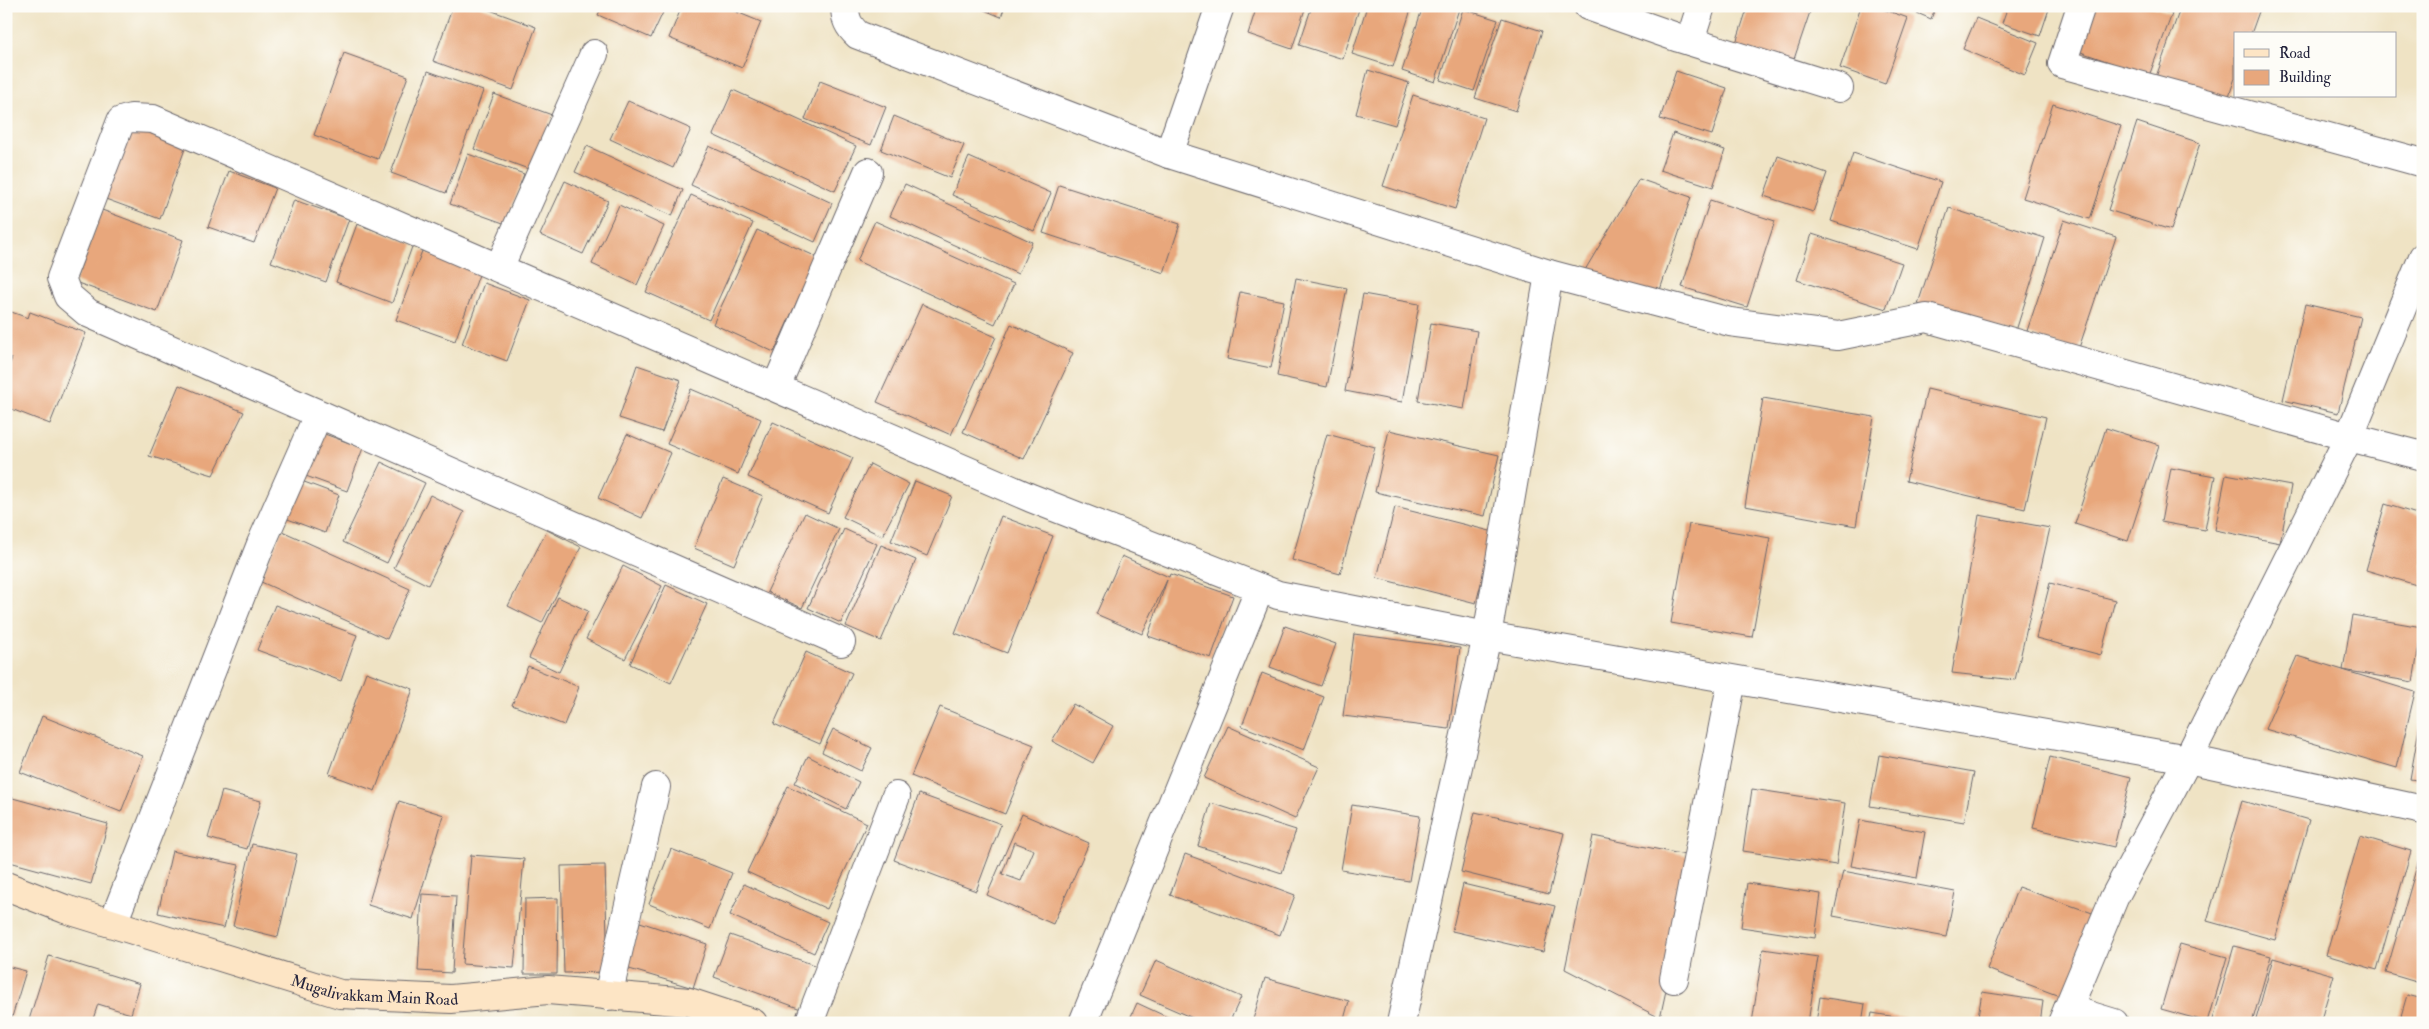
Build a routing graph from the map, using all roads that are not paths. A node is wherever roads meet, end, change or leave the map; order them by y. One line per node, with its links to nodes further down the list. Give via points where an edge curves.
1 (845, 6): 9 (street, via 845,18 858,35)
2 (1220, 6): 9 (street)
3 (1588, 6): 6 (street)
4 (1701, 6): 6 (street)
5 (2081, 6): 10 (street, via 2062,64)
6 (1690, 41): 8 (street)
7 (594, 54): 13 (street)
8 (1839, 88)
9 (1168, 154): 14 (street)
10 (2423, 163)
11 (868, 172): 15 (street)
12 (2423, 257): 17 (street)
13 (499, 268): 15 (street); 16 (street, via 153,119 120,121 61,278 68,296 101,320)
14 (1549, 274): 17 (street, via 1730,322 1838,336 1927,318); 20 (street)
15 (776, 387): 19 (street, via 1032,498)
16 (318, 414): 21 (street); 28 (street, via 260,544)
17 (2349, 437): 18 (street); 23 (street)
18 (2423, 456)
19 (1260, 588): 20 (street, via 1278,595); 34 (street)
20 (1487, 636): 22 (street); 35 (street)
21 (841, 642)
22 (1732, 680): 23 (street); 29 (street)
23 (2188, 760): 26 (street); 31 (street, via 2114,898)
24 (656, 787): 30 (street)
25 (896, 796): 33 (street)
26 (2423, 810)
27 (6, 886): 28 (street, Mugalivakkam Main Road)
28 (113, 923): 30 (street, Mugalivakkam Main Road, via 340,994 451,999 548,990)
29 (1674, 979)
30 (608, 996): 32 (street, Mugalivakkam Main Road, via 689,1002)
31 (2065, 1016): 36 (street)
32 (753, 1023)
33 (809, 1023)
34 (1082, 1023)
35 (1401, 1023)
36 (2114, 1023)

